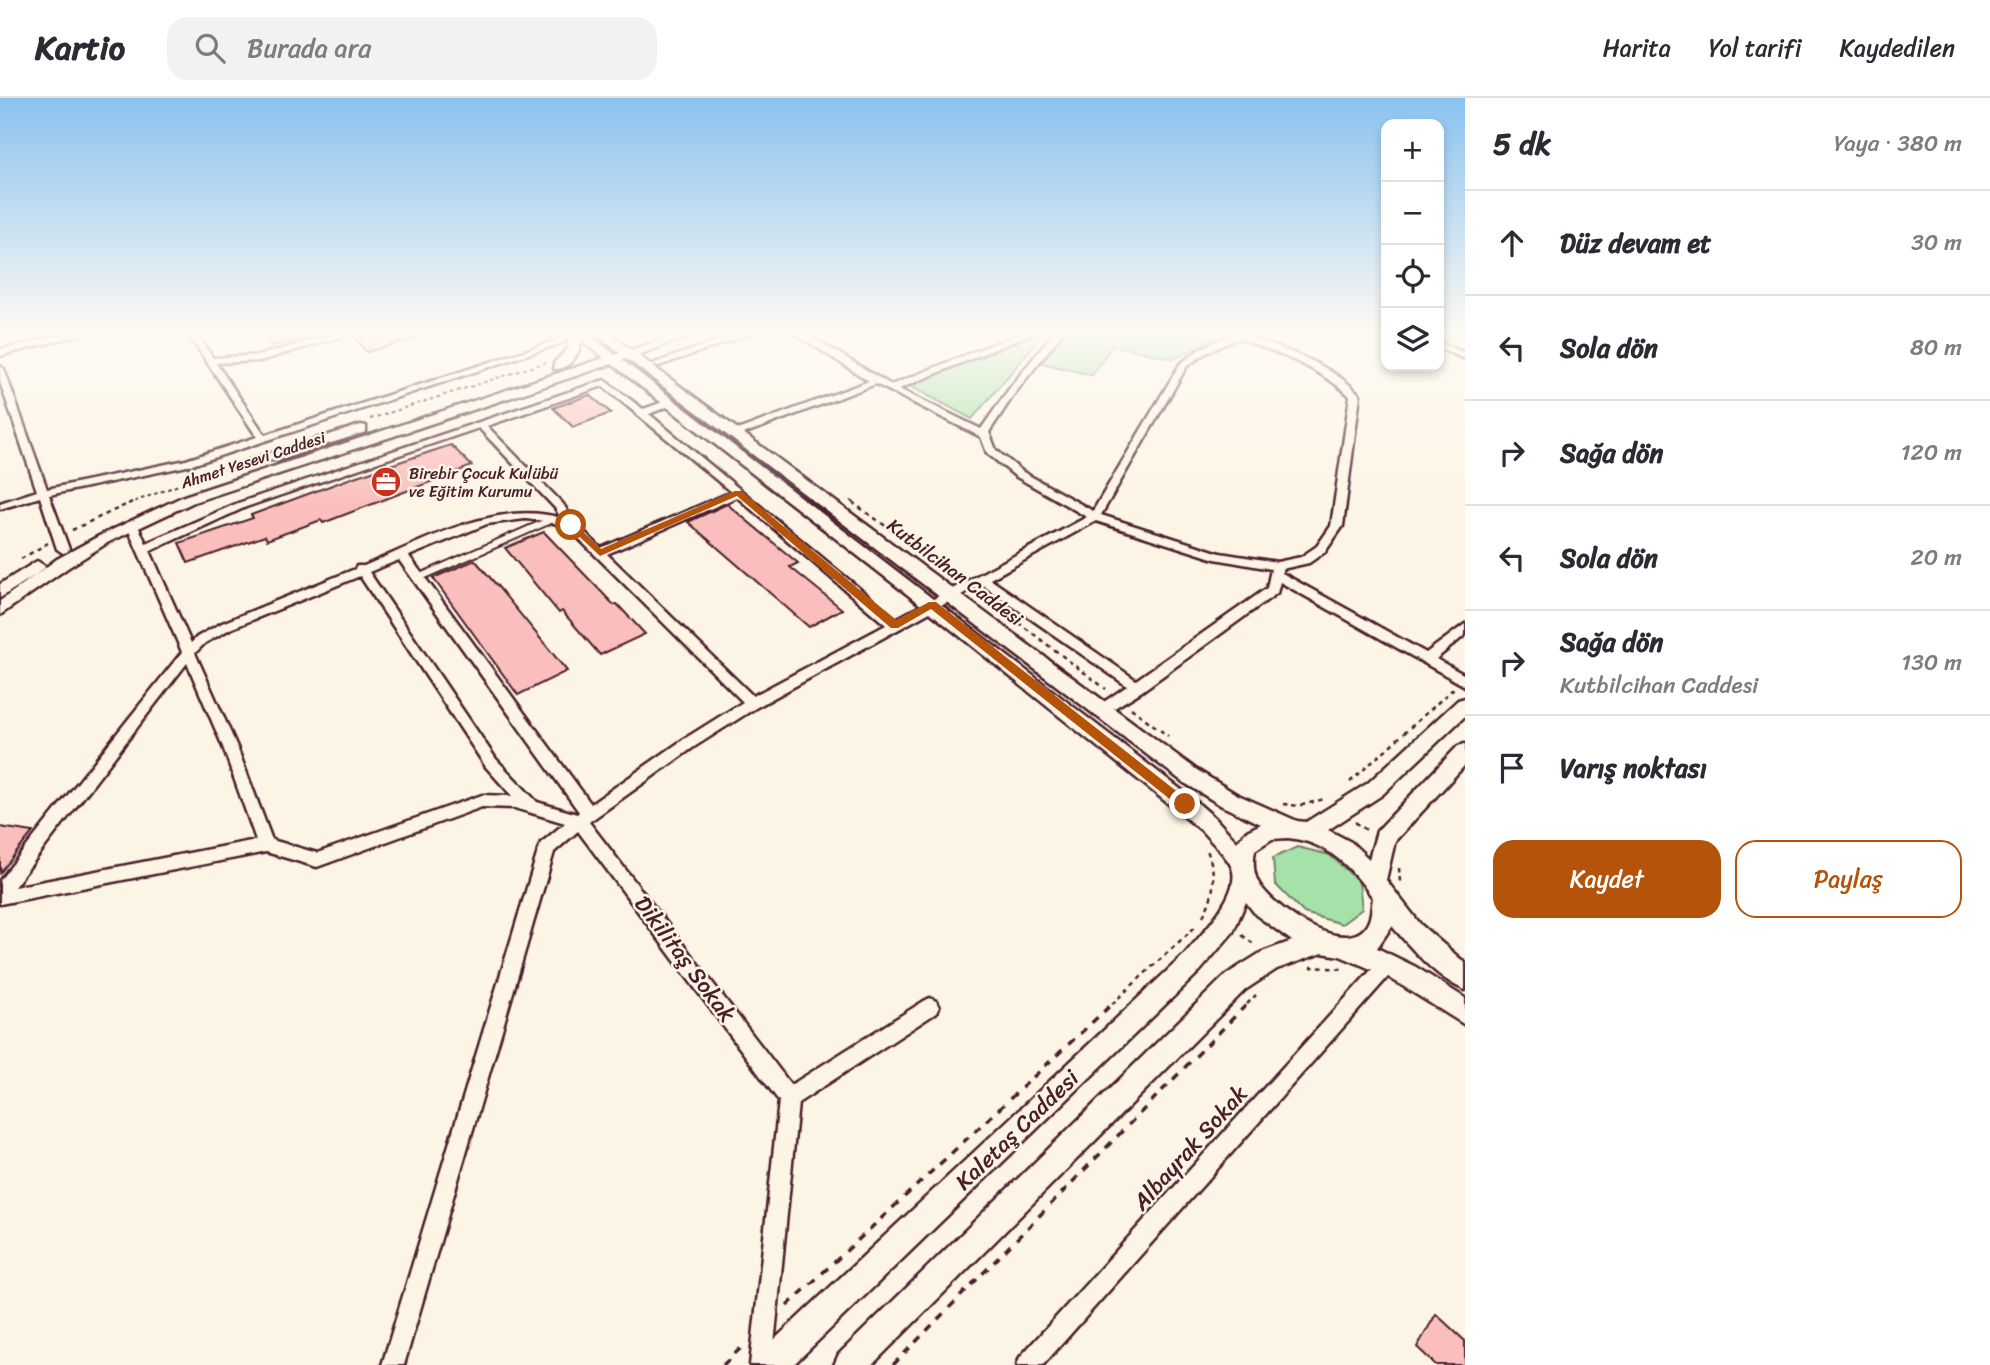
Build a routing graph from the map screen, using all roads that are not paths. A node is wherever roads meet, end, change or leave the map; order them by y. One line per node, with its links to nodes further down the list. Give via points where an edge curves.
1 (8, 391): 22 (street)
2 (231, 391): 21 (street)
3 (408, 391): 21 (street)
4 (492, 391): 29 (street, Ahmet Yesevi Caddesi, via 311,444 196,485)
5 (502, 391): 27 (street, Ahmet Yesevi Caddesi, via 189,499)
6 (580, 391): 18 (street)
7 (614, 391): 17 (street)
8 (656, 391): 16 (street, Kutbilcihan Caddesi)
9 (666, 391): 16 (street, Kutbilcihan Caddesi)
10 (671, 391): 16 (street)
11 (849, 391): 19 (street)
12 (898, 391): 20 (street)
13 (1012, 391): 20 (street)
14 (1169, 391): 25 (street)
15 (1351, 391): 34 (street, via 1355,395 1337,526 1321,550)
16 (674, 397): 17 (street); 19 (street, Kutbilcihan Caddesi); 39 (street, Kutbilcihan Caddesi)
17 (642, 413): 23 (street)
18 (481, 425): 28 (street, via 559,506); 30 (street, via 242,506)
19 (735, 434): 38 (street, Kutbilcihan Caddesi)
20 (985, 435): 25 (street, via 991,451 1019,474)
21 (262, 438): 22 (street, via 188,463)
22 (43, 493): 24 (street); 29 (street)
23 (738, 493): 31 (street); 41 (street)
24 (0, 506)
25 (1095, 517): 34 (street); 36 (street)
26 (553, 519): 28 (street); 32 (street, via 499,518); 35 (lane)
27 (132, 524): 30 (street); 40 (street, Ahmet Yesevi Caddesi, via 63,563)
28 (571, 525): 31 (street)
29 (62, 549): 37 (street, Ahmet Yesevi Caddesi)
30 (142, 550): 43 (street)
31 (600, 553): 47 (street)
32 (401, 554): 33 (street); 35 (street, Dikilitaş Sokak)
33 (361, 569): 43 (street, via 226,626); 51 (street, via 491,763)
34 (1276, 570): 44 (street); 46 (street, via 1273,590)
35 (418, 578): 52 (street, Dikilitaş Sokak)
36 (980, 578): 38 (street); 46 (street)
37 (0, 592)
38 (950, 595): 39 (street); 49 (street, Kutbilcihan Caddesi)
39 (932, 605): 41 (street); 55 (street, Kutbilcihan Caddesi, via 1185,804 1208,824)
40 (0, 609)
41 (895, 625): 47 (street)
42 (1465, 628): 44 (street)
43 (187, 654): 54 (street, via 230,747); 57 (street)
44 (1426, 660): 45 (street)
45 (1464, 681)
46 (1137, 687): 49 (street)
47 (752, 703): 52 (street)
48 (1465, 705): 53 (street, via 1375,789)
49 (1103, 710): 53 (street, Kutbilcihan Caddesi, via 1206,787)
50 (1465, 752): 56 (street, via 1384,840)
51 (531, 806): 52 (street); 54 (street, via 482,801 317,860)
52 (584, 818): 63 (street, Dikilitaş Sokak); 65 (street, via 547,848)
53 (1301, 830): 55 (street, via 1273,829 1256,835 1245,846); 56 (street, via 1339,845 1359,861)
54 (267, 845): 57 (street)
55 (1243, 871): 58 (street, via 1255,899 1272,918 1295,933); 67 (street, Kaletaş Caddesi, via 1225,924 1192,963)
56 (1380, 889): 58 (street, via 1385,917 1378,932 1364,943); 60 (street, via 1414,934)
57 (0, 895)
58 (1331, 945): 59 (street); 68 (street, via 1270,960 1236,982)
59 (1382, 971): 62 (street, via 1417,978); 64 (street, Albayrak Sokak)
60 (1465, 978)
61 (930, 1007): 63 (street)
62 (1465, 1013)
63 (789, 1098): 66 (street)
64 (1034, 1363)
65 (393, 1365)
66 (761, 1365)
67 (770, 1365)
68 (850, 1365)

